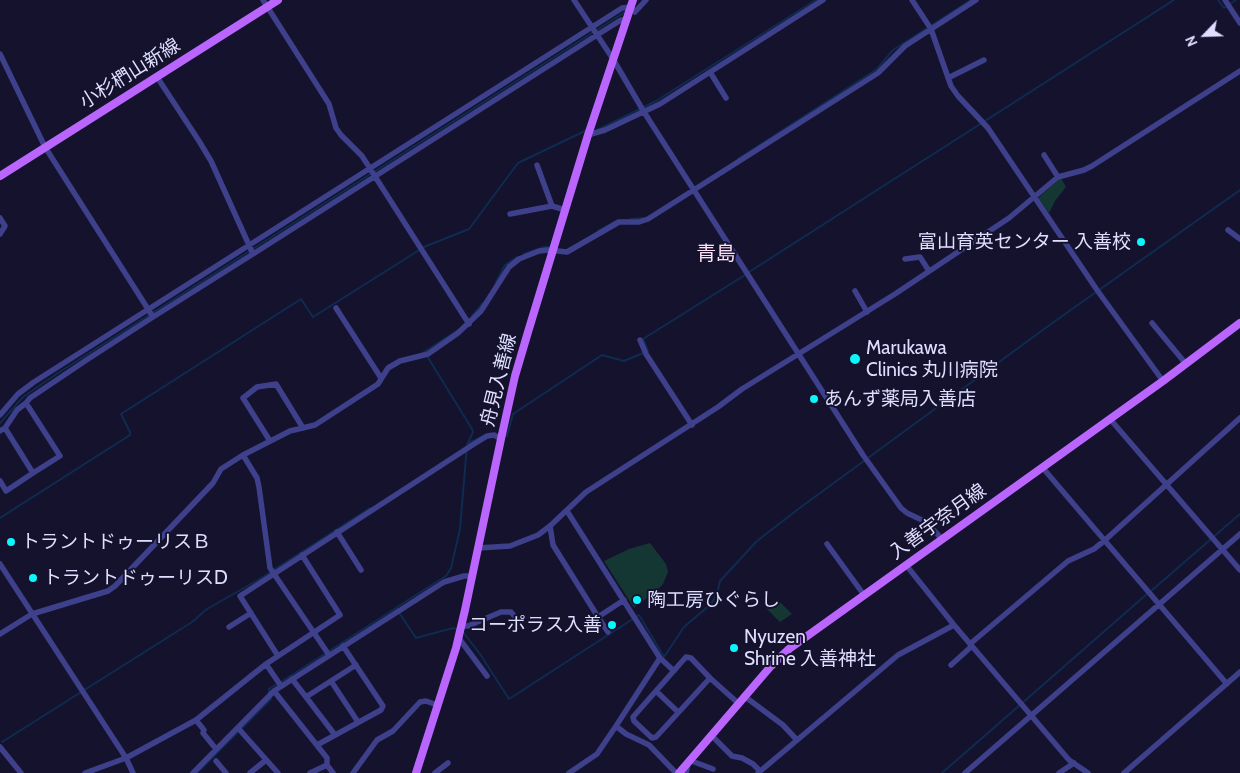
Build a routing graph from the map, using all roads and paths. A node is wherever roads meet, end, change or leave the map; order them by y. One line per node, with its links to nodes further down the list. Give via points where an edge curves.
1 (278, 0): 9 (main road, 小杉椚山新線)
2 (574, 0): 13 (street)
3 (646, 0): 8 (street, via 635,12)
4 (823, 0): 18 (street)
5 (912, 0): 12 (street)
6 (976, 0): 12 (street)
7 (1225, 0): 11 (street)
8 (632, 3): 10 (main road, 舟見入善線); 13 (street)
9 (265, 4): 19 (main road, 小杉椚山新線); 27 (street, via 329,104 336,128)
10 (627, 20): 13 (street); 15 (main road, 舟見入善線)
11 (1240, 22)
12 (931, 29): 20 (street); 31 (street, via 905,46 878,73)
13 (594, 31): 15 (street); 27 (street); 29 (street)
14 (0, 54): 24 (street)
15 (613, 59): 22 (street); 23 (main road, 舟見入善線)
16 (984, 60): 20 (street)
17 (1240, 71): 30 (street, via 1092,166)
18 (710, 72): 21 (street); 22 (street)
19 (157, 77): 24 (main road, 小杉椚山新線); 40 (street, via 211,161)
20 (948, 78): 32 (street, via 958,96 988,128)
21 (726, 98)
22 (644, 112): 23 (street); 31 (street)
23 (588, 134): 34 (main road, 舟見入善線)
24 (46, 147): 28 (main road, 小杉椚山新線); 47 (street)
25 (1044, 155): 30 (street)
26 (537, 165): 33 (street)
27 (370, 168): 29 (street); 40 (street)
28 (0, 176)
29 (374, 176): 42 (street); 52 (street)
30 (1058, 177): 32 (street)
31 (694, 190): 41 (street, via 648,219 619,222 567,252); 54 (street)
32 (1034, 197): 44 (street); 57 (street)
33 (552, 206): 34 (street); 35 (street)
34 (565, 210): 41 (main road, 舟見入善線)
35 (510, 214)
36 (0, 218): 38 (street, via 5,226)
37 (1228, 230): 39 (street)
38 (0, 234)
39 (1240, 239)
40 (248, 246): 42 (street); 47 (street)
41 (552, 251): 52 (street, via 539,251 508,266 486,304); 65 (main road, 舟見入善線, via 515,376)
42 (253, 254): 49 (street)
43 (905, 259): 44 (street, via 920,257)
44 (929, 271): 48 (street)
45 (855, 291): 48 (street)
46 (336, 308): 56 (street)
47 (148, 309): 49 (street); 59 (street, via 34,382 18,394)
48 (867, 312): 54 (street)
49 (153, 318): 58 (street)
50 (1152, 323): 55 (street)
51 (1240, 323): 55 (main road, 入善宇奈月線)
52 (469, 324): 56 (street, via 428,354 400,361 388,368)
53 (640, 340): 62 (street)
54 (798, 354): 62 (street); 76 (street, via 901,508 926,522)
55 (1186, 364): 57 (main road, 入善宇奈月線)
56 (380, 378): 63 (street, via 378,384 315,425)
57 (1163, 381): 61 (main road, 入善宇奈月線)
58 (26, 403): 64 (street); 69 (street, via 60,456)
59 (0, 415)
60 (1240, 418): 71 (street)
61 (1110, 419): 68 (main road, 入善宇奈月線); 71 (street)
62 (692, 424): 72 (street, via 583,494)
63 (303, 428): 66 (street); 66 (street, via 276,384 258,387 243,398)
64 (2, 429): 69 (street)
65 (501, 439): 74 (street, via 487,436); 79 (main road, 舟見入善線)
66 (270, 441): 67 (street)
67 (243, 456): 86 (street, via 260,487 270,568); 92 (street, via 221,470 213,484 115,586 108,591)
68 (1042, 467): 76 (main road, 入善宇奈月線); 77 (street)
69 (33, 474): 70 (street, via 6,491)
70 (0, 481)
71 (1166, 484): 77 (street); 80 (street)
72 (566, 511): 73 (street); 89 (street)
73 (550, 526): 79 (street, via 538,536 521,543); 93 (street, via 553,545)
74 (337, 532): 81 (street); 84 (street)
75 (1240, 534): 80 (street)
76 (942, 539): 83 (main road, 入善宇奈月線)
77 (1104, 541): 90 (street); 102 (street, via 1068,561)
78 (827, 544): 88 (street)
79 (478, 548): 87 (main road, 舟見入善線)
80 (1223, 550): 85 (street); 90 (street)
81 (302, 555): 86 (street); 99 (street, via 340,615)
82 (0, 564): 92 (street)
83 (906, 565): 88 (main road, 入善宇奈月線); 95 (street)
84 (361, 570)
85 (1240, 570)
86 (274, 573): 91 (street, via 240,596); 99 (street)
87 (472, 576): 96 (main road, 舟見入善線); 103 (street, via 444,582)
88 (864, 595): 120 (main road, 入善宇奈月線, via 789,649)
89 (624, 600): 93 (street); 106 (street)
90 (1160, 604): 116 (street); 125 (street)
91 (251, 613): 97 (street); 105 (street)
92 (32, 614): 100 (street); 136 (street)
93 (598, 617): 98 (street)
94 (519, 622): 96 (street, via 511,612 501,612)
95 (954, 625): 102 (street); 132 (street, via 898,655)
96 (461, 626): 101 (main road, 舟見入善線)
97 (229, 627)
98 (608, 632)
99 (313, 633): 104 (street); 105 (street)
100 (0, 634)
101 (458, 637): 112 (street); 123 (main road, 舟見入善線)
102 (971, 645): 109 (street); 125 (street)
103 (343, 646): 104 (street); 108 (street)
104 (329, 655): 114 (street)
105 (278, 656): 107 (street)
106 (660, 658): 110 (street); 128 (street)
107 (266, 664): 117 (street); 126 (street)
108 (356, 665): 115 (street); 127 (street, via 383,706)
109 (951, 665)
110 (674, 672): 113 (street, via 686,657 691,658); 119 (street)
111 (1240, 672): 116 (street)
112 (487, 676)
113 (710, 678): 122 (street); 124 (street)
114 (292, 679): 117 (street); 121 (street)
115 (332, 681): 121 (street); 127 (street)
116 (1226, 684): 163 (street)
117 (281, 686): 118 (street)
118 (274, 691): 129 (street); 133 (street)
119 (656, 691): 124 (street); 124 (street, via 633,717 634,722 652,738)
120 (744, 696): 122 (main road, 入善宇奈月線); 132 (street, via 784,725)
121 (306, 697): 130 (street)
122 (738, 703): 131 (main road, 入善宇奈月線)
123 (438, 705): 154 (street, via 420,702 393,731 377,740); 155 (main road, 舟見入善線)
124 (678, 712)
125 (1031, 716): 141 (street); 160 (street)
126 (196, 720): 135 (street); 136 (street)
127 (358, 722): 130 (street)
128 (616, 726): 157 (street, via 597,754); 158 (street, via 649,745)
129 (238, 728): 135 (street); 137 (street)
130 (335, 735): 133 (street)
131 (711, 735): 138 (main road, 入善宇奈月線); 144 (street, via 732,756 753,764)
132 (797, 740): 144 (street)
133 (317, 745): 142 (street)
134 (0, 747): 145 (street)
135 (216, 749): 148 (street)
136 (126, 758): 146 (street); 147 (street)
137 (266, 760): 150 (street); 151 (street)
138 (689, 760): 143 (street); 158 (main road, 入善宇奈月線); 159 (street)
139 (216, 761): 149 (street)
140 (448, 763): 156 (street)
141 (1074, 763): 161 (street); 162 (street)
142 (328, 765): 152 (street); 153 (street)
143 (713, 769)
144 (759, 772)
145 (21, 773)
146 (85, 773)
147 (133, 773)
148 (193, 773)
149 (226, 773)
150 (250, 773)
151 (278, 773)
152 (310, 773)
153 (332, 773)
154 (353, 773)
155 (416, 773)
156 (435, 773)
157 (569, 773)
158 (677, 773)
159 (686, 773)
160 (965, 773)
161 (1059, 773)
162 (1088, 773)
163 (1124, 773)

